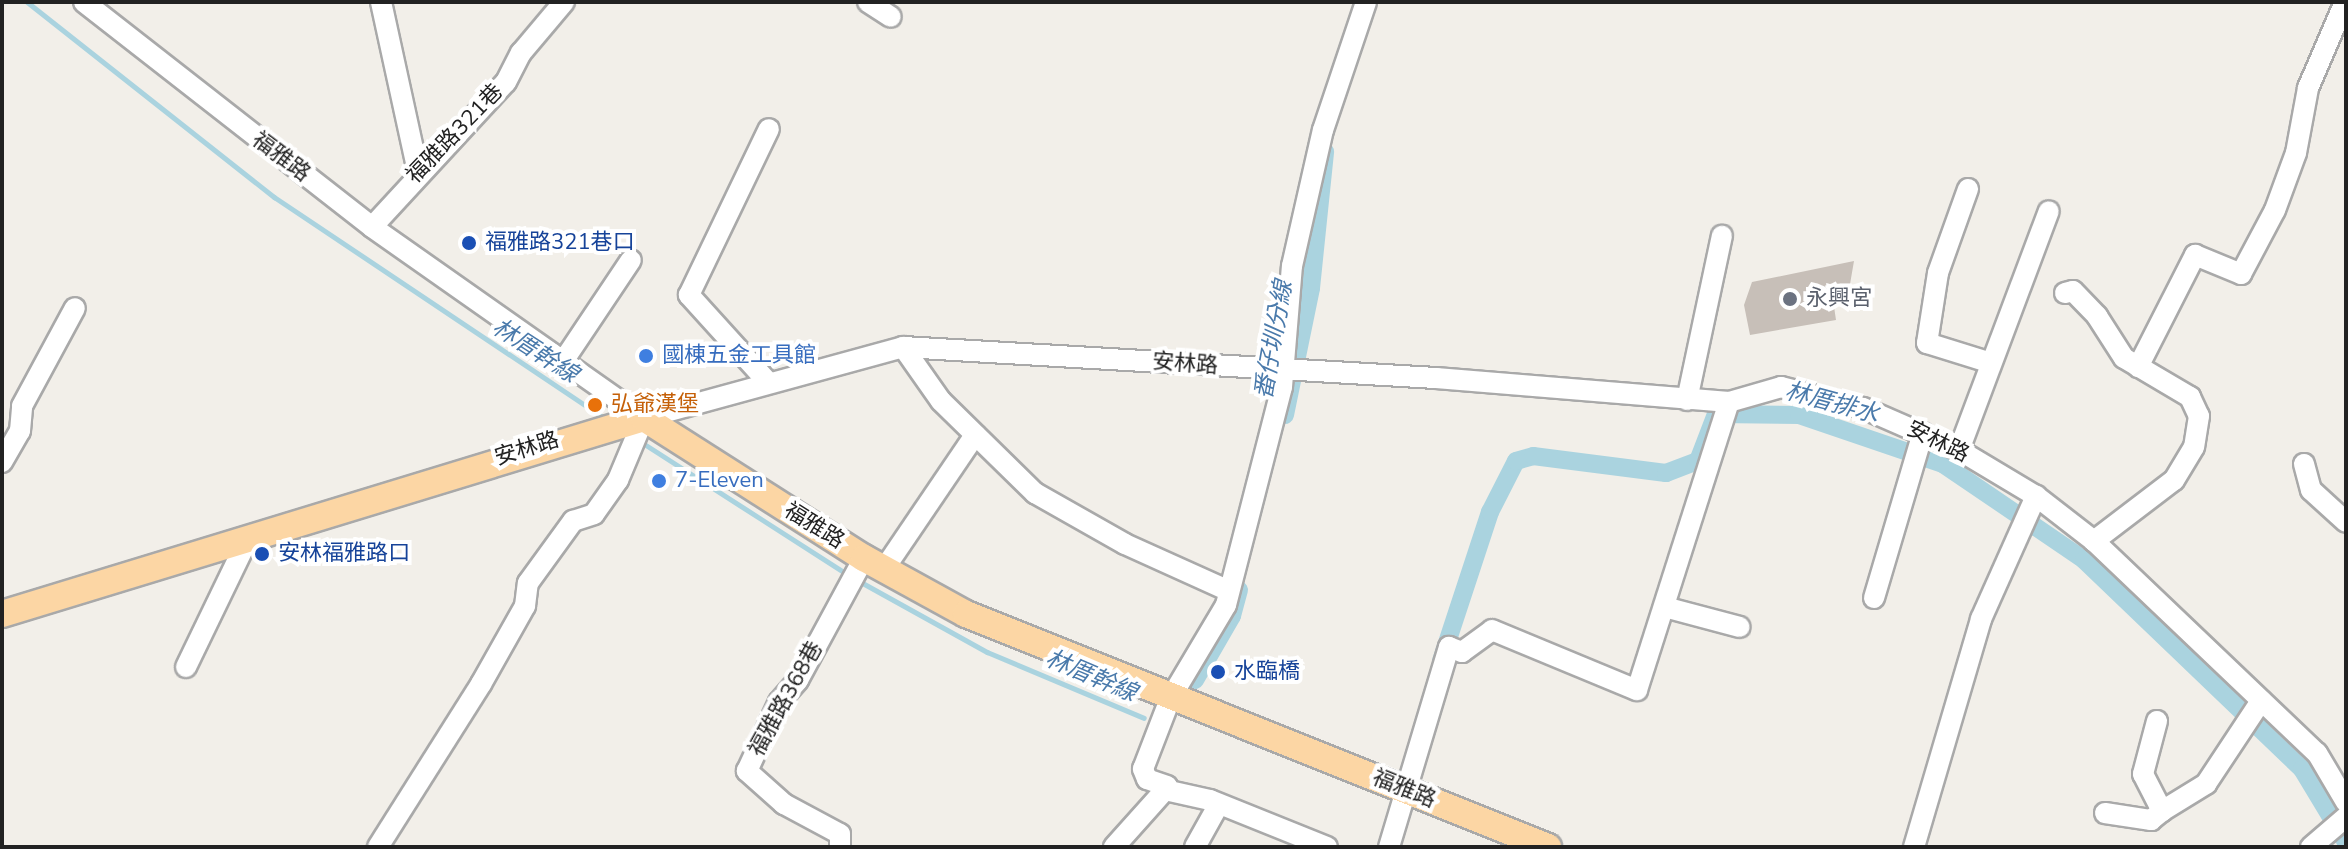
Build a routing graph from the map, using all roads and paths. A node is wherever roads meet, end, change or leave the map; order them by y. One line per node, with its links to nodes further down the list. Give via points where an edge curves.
1 (84, 2): 12 (street, 福雅路)
2 (381, 2): 9 (street)
3 (564, 2): 9 (street, 福雅路321巷, via 521,53 506,82)
4 (868, 2): 7 (street)
5 (1366, 2): 21 (street, via 1323,130 1292,266)
6 (2345, 2): 20 (street, via 2308,88 2296,153 2275,210 2241,274 2195,255)
7 (891, 17)
8 (769, 129): 22 (street, via 689,295)
9 (418, 171): 12 (street, 福雅路321巷)
10 (1968, 189): 19 (street, via 1938,273 1927,343)
11 (2049, 211): 19 (street)
12 (372, 227): 18 (street, 福雅路)
13 (1722, 236): 23 (street)
14 (631, 260): 18 (street)
15 (2065, 293): 20 (street, via 2077,294 2117,350)
16 (75, 308): 29 (street, via 22,406 20,431)
17 (903, 347): 21 (street, 安林路); 22 (street, 安林路); 27 (street)
18 (564, 360): 25 (street, 福雅路)
19 (1988, 362): 28 (street)
20 (2138, 367): 34 (street, via 2197,405 2194,447 2174,480)
21 (1284, 370): 23 (street, 安林路); 36 (street)
22 (766, 380): 25 (street, 安林路)
23 (1687, 400): 24 (street, 安林路)
24 (1729, 402): 26 (street, 安林路, via 1781,387 1863,408); 38 (street)
25 (637, 422): 33 (main road, 安林路, via 599,427); 35 (main road, 福雅路); 52 (street, via 618,480 594,514 573,521 528,583 525,606 481,684)
26 (1923, 433): 28 (street, 安林路); 37 (street)
27 (975, 435): 35 (street, 福雅路368巷); 36 (street, via 1035,493 1125,544)
28 (1959, 450): 31 (street, 安林路)
29 (2, 462)
30 (2304, 464): 32 (street, via 2311,490)
31 (2036, 496): 34 (street, 安林路); 59 (street, via 1981,619)
32 (2346, 522)
33 (247, 541): 39 (main road, 安林路); 41 (street)
34 (2094, 541): 43 (street, 安林路)
35 (869, 565): 42 (main road, 福雅路, via 979,620); 53 (street, 福雅路368巷, via 847,588 798,680 779,702 747,771 784,804 840,834)
36 (1229, 591): 42 (street, via 1190,673)
37 (1874, 598)
38 (1668, 608): 40 (street); 45 (street, via 1637,690 1492,630 1462,652 1449,647)
39 (2, 614)
40 (1740, 627)
41 (186, 667)
42 (1170, 699): 45 (main road, 福雅路); 46 (street, via 1143,769)
43 (2261, 701): 47 (street, 安林路, via 2317,753); 49 (street, via 2206,784)
44 (2157, 721): 49 (street, via 2143,774)
45 (1404, 788): 57 (street); 58 (main road, 福雅路)
46 (1165, 790): 48 (street); 54 (street)
47 (2346, 802)
48 (1219, 804): 55 (street); 56 (street)
49 (2162, 811): 50 (street, via 2151,820)
50 (2105, 813)
51 (2346, 817): 60 (street)
52 (378, 847)
53 (840, 847)
54 (1114, 847)
55 (1195, 847)
56 (1327, 847)
57 (1389, 847)
58 (1548, 847)
59 (1914, 847)
60 (2311, 847)

